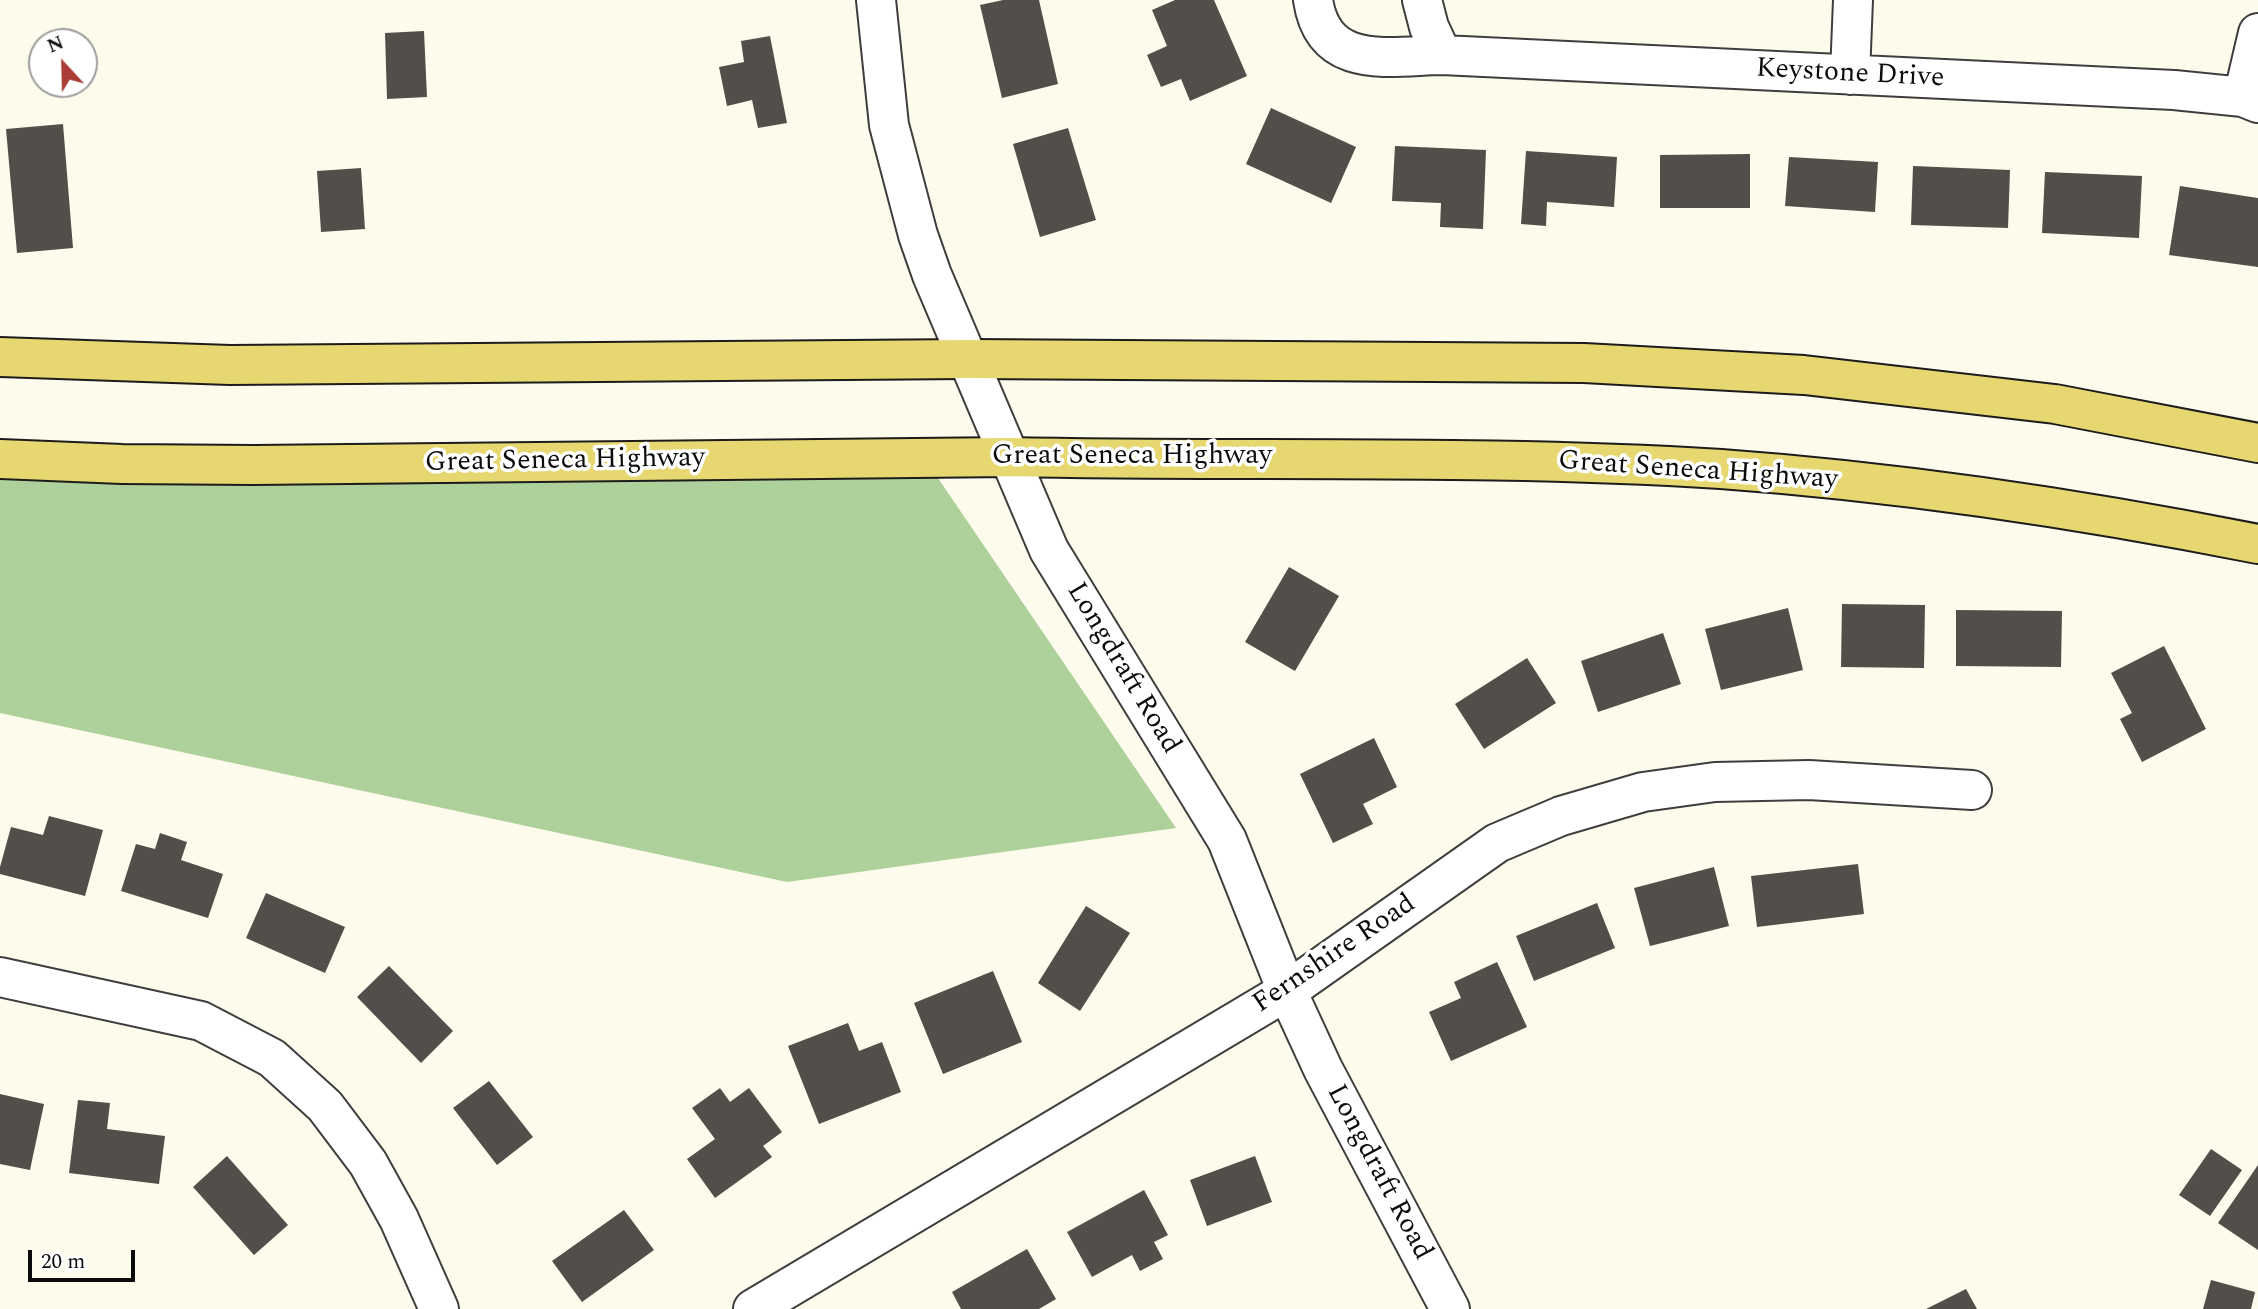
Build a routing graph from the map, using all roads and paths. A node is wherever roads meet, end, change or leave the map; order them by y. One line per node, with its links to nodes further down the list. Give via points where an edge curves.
1 (876, 0): 10 (street, Longdraft Road, via 889,125 918,235)
2 (1313, 0): 6 (street, Keystone Drive, via 1324,34 1336,46 1366,57)
3 (1422, 0): 6 (street)
4 (1853, 0): 7 (street)
5 (2258, 33): 8 (street)
6 (1442, 55): 7 (street, Keystone Drive)
7 (1850, 75): 8 (street, Keystone Drive, via 2174,90)
8 (2251, 100)
9 (0, 357): 10 (main road, via 230,365)
10 (969, 359): 11 (main road, via 1584,363 1804,375 2055,404); 12 (street, Longdraft Road)
11 (2258, 443)
12 (1009, 457): 13 (main road, Great Seneca Highway, via 254,465); 14 (main road, Great Seneca Highway, via 1462,459 1721,469 1968,496 2135,520); 17 (street, Longdraft Road, via 1049,550 1227,840)
13 (0, 459)
14 (2258, 544)
15 (1972, 790): 17 (street, Fernshire Road, via 1809,780 1715,782 1643,792 1572,813 1497,843)
16 (0, 977): 18 (street, via 201,1021 272,1058 325,1107 368,1163)
17 (1287, 991): 19 (street, Fernshire Road); 20 (street, Longdraft Road, via 1323,1069)
18 (439, 1309)
19 (753, 1309)
20 (1450, 1309)

